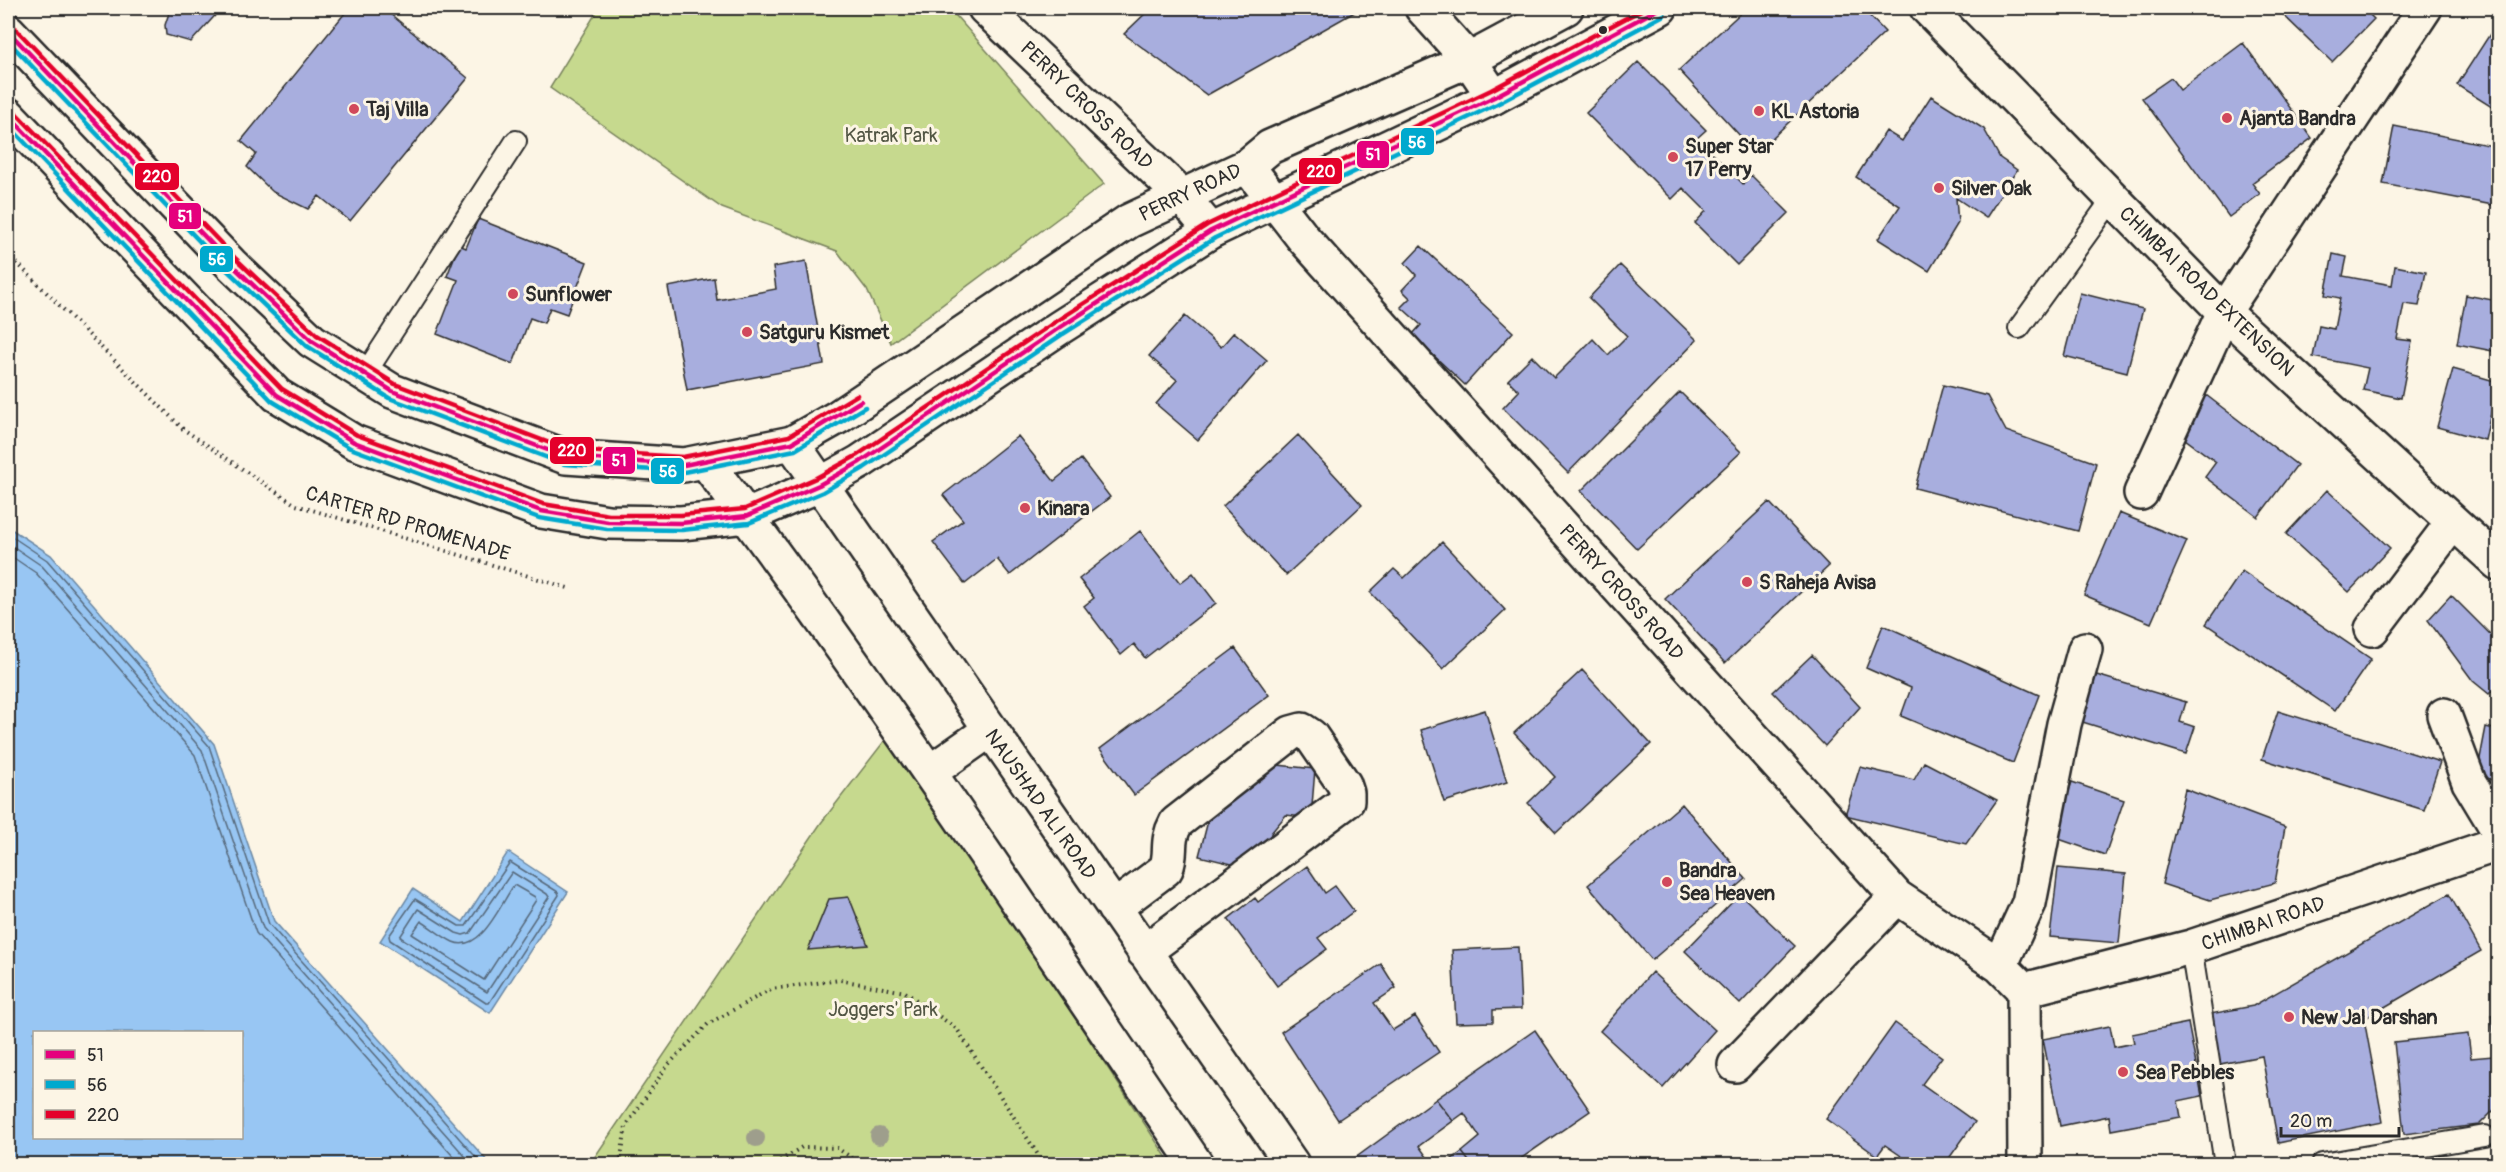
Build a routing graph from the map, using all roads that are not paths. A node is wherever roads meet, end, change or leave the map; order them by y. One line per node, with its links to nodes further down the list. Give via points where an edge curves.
1 (985, 8): 13 (street, PERRY CROSS ROAD)
2 (1422, 8): 8 (street)
3 (1566, 8): 8 (street, PERRY ROAD)
4 (1660, 8): 9 (street)
5 (1927, 8): 14 (street, CHIMBAI ROAD EXTENSION)
6 (2425, 8): 17 (street)
7 (8, 32): 19 (street, PERRY ROAD, via 312,341)
8 (1469, 60): 9 (street); 12 (street, PERRY ROAD, via 1270,147)
9 (1494, 98): 15 (street)
10 (8, 115): 24 (street, via 277,395 354,442 541,511 608,522 681,523)
11 (516, 141): 19 (lane)
12 (1247, 165): 13 (street, PERRY ROAD); 15 (street, PERRY CROSS ROAD)
13 (1182, 196): 16 (street, PERRY CROSS ROAD); 20 (street, PERRY ROAD, via 1129,221 838,417)
14 (2112, 198): 17 (street, CHIMBAI ROAD EXTENSION); 18 (lane)
15 (1274, 201): 16 (street); 34 (street, PERRY CROSS ROAD)
16 (1211, 231): 22 (street)
17 (2224, 312): 23 (street); 25 (street, CHIMBAI ROAD EXTENSION)
18 (2019, 328)
19 (365, 374): 21 (street, PERRY ROAD, via 392,391 566,458 684,465)
20 (792, 443): 21 (street, PERRY ROAD); 22 (street, NAUSHAD ALI ROAD)
21 (706, 462): 24 (street)
22 (819, 485): 24 (street); 30 (street, NAUSHAD ALI ROAD)
23 (2141, 493)
24 (747, 516): 31 (street)
25 (2453, 522): 26 (street, CHIMBAI ROAD EXTENSION); 27 (street)
26 (2499, 562)
27 (2372, 629)
28 (2085, 649): 38 (street, via 2064,724 2029,903)
29 (2444, 715): 32 (street, via 2469,782)
30 (990, 730): 31 (street); 35 (street, NAUSHAD ALI ROAD)
31 (930, 772): 42 (street)
32 (2499, 830)
33 (2499, 844): 36 (street, CHIMBAI ROAD)
34 (1897, 897): 38 (street, PERRY CROSS ROAD); 40 (street)
35 (1114, 908): 37 (street, NAUSHAD ALI ROAD); 37 (street, via 1166,869 1170,861 1168,842 1176,824 1291,733 1302,730 1311,736 1344,784 1347,801)
36 (2191, 947): 39 (street, CHIMBAI ROAD); 45 (lane)
37 (1144, 952): 43 (street, NAUSHAD ALI ROAD)
38 (2000, 966): 39 (street, PERRY CROSS ROAD)
39 (2024, 990): 44 (street)
40 (1736, 1065)
41 (2485, 1136): 46 (lane)
42 (1196, 1164)
43 (1292, 1164)
44 (2025, 1164)
45 (2225, 1164)
46 (2322, 1164)

